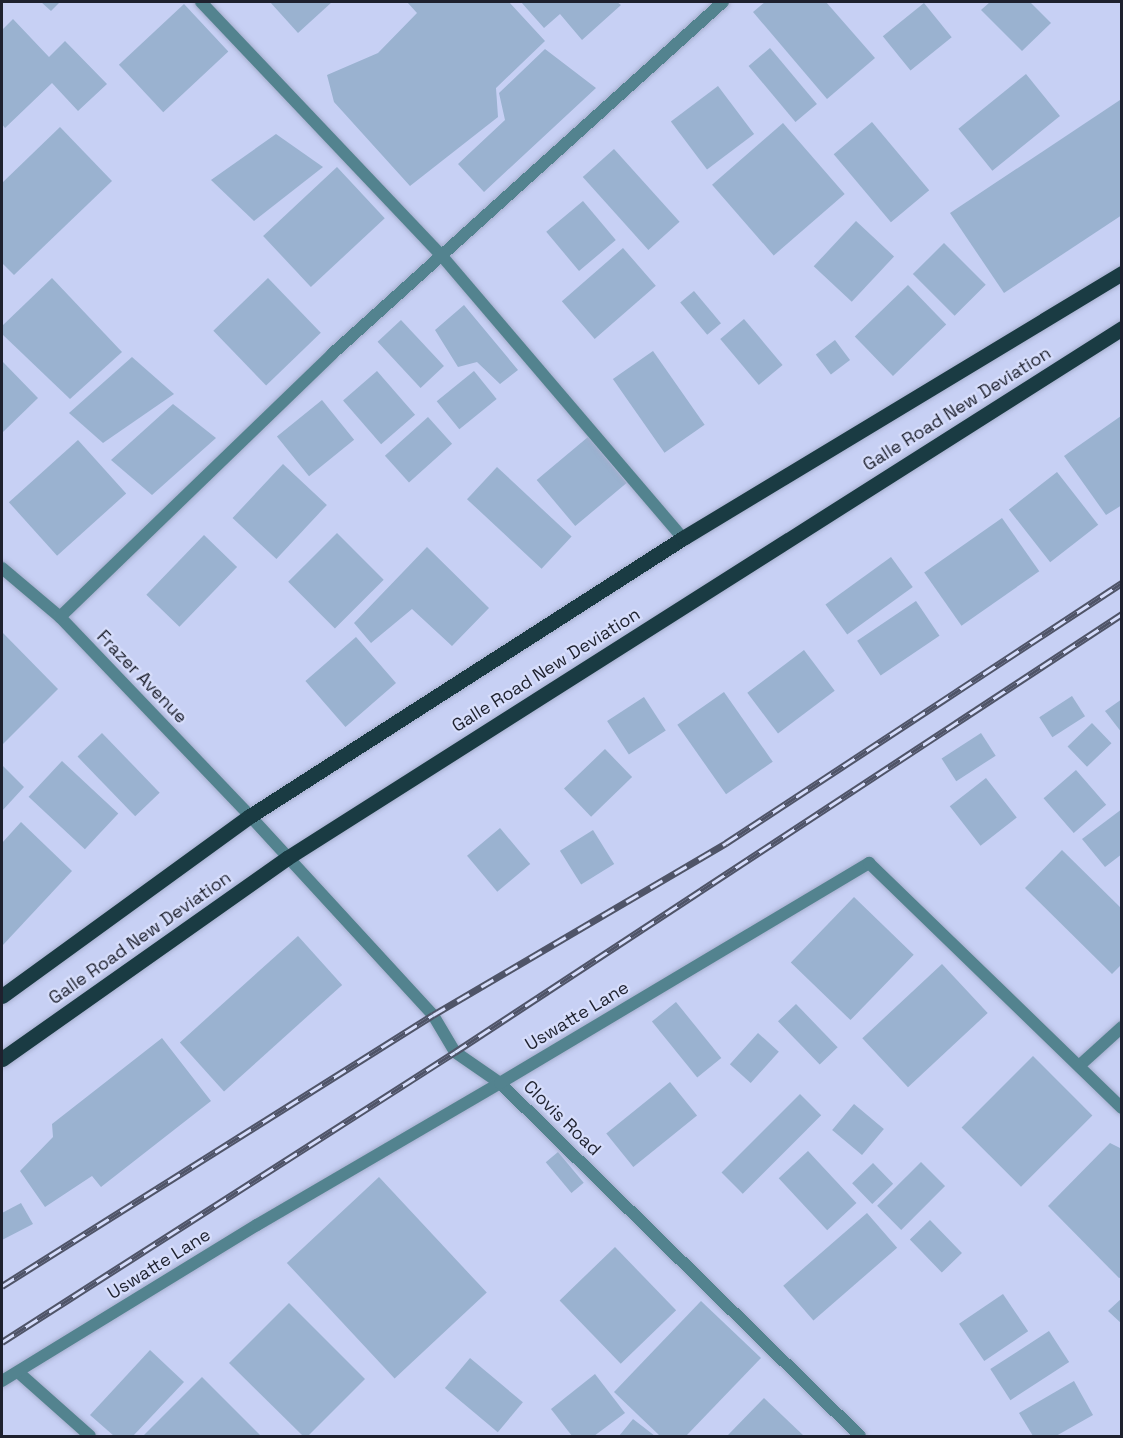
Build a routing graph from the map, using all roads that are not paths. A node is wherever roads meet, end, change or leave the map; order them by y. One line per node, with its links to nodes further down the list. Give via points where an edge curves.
1 (201, 2): 3 (street)
2 (723, 2): 3 (street)
3 (441, 255): 6 (street); 8 (street, via 332,354)
4 (1122, 273): 6 (main road, Galle Road New Deviation)
5 (1122, 327): 10 (main road, Galle Road New Deviation)
6 (683, 538): 9 (main road, Galle Road New Deviation)
7 (2, 568): 8 (street, Frazer Avenue)
8 (60, 617): 9 (street, Frazer Avenue)
9 (250, 816): 10 (street, Clovis Road); 11 (main road, Galle Road New Deviation)
10 (287, 858): 13 (main road, Galle Road New Deviation); 15 (street, Clovis Road, via 433,1015 455,1052)
11 (2, 996)
12 (1122, 1027): 14 (street)
13 (2, 1059)
14 (1079, 1066): 15 (street, Uswatte Lane, via 869,862); 16 (street, Uswatte Lane)
15 (500, 1083): 17 (street, Uswatte Lane, via 256,1225); 20 (street, Clovis Road)
16 (1122, 1108)
17 (18, 1372): 18 (street, Uswatte Lane); 19 (street)
18 (2, 1381)
19 (90, 1437)
20 (860, 1437)

